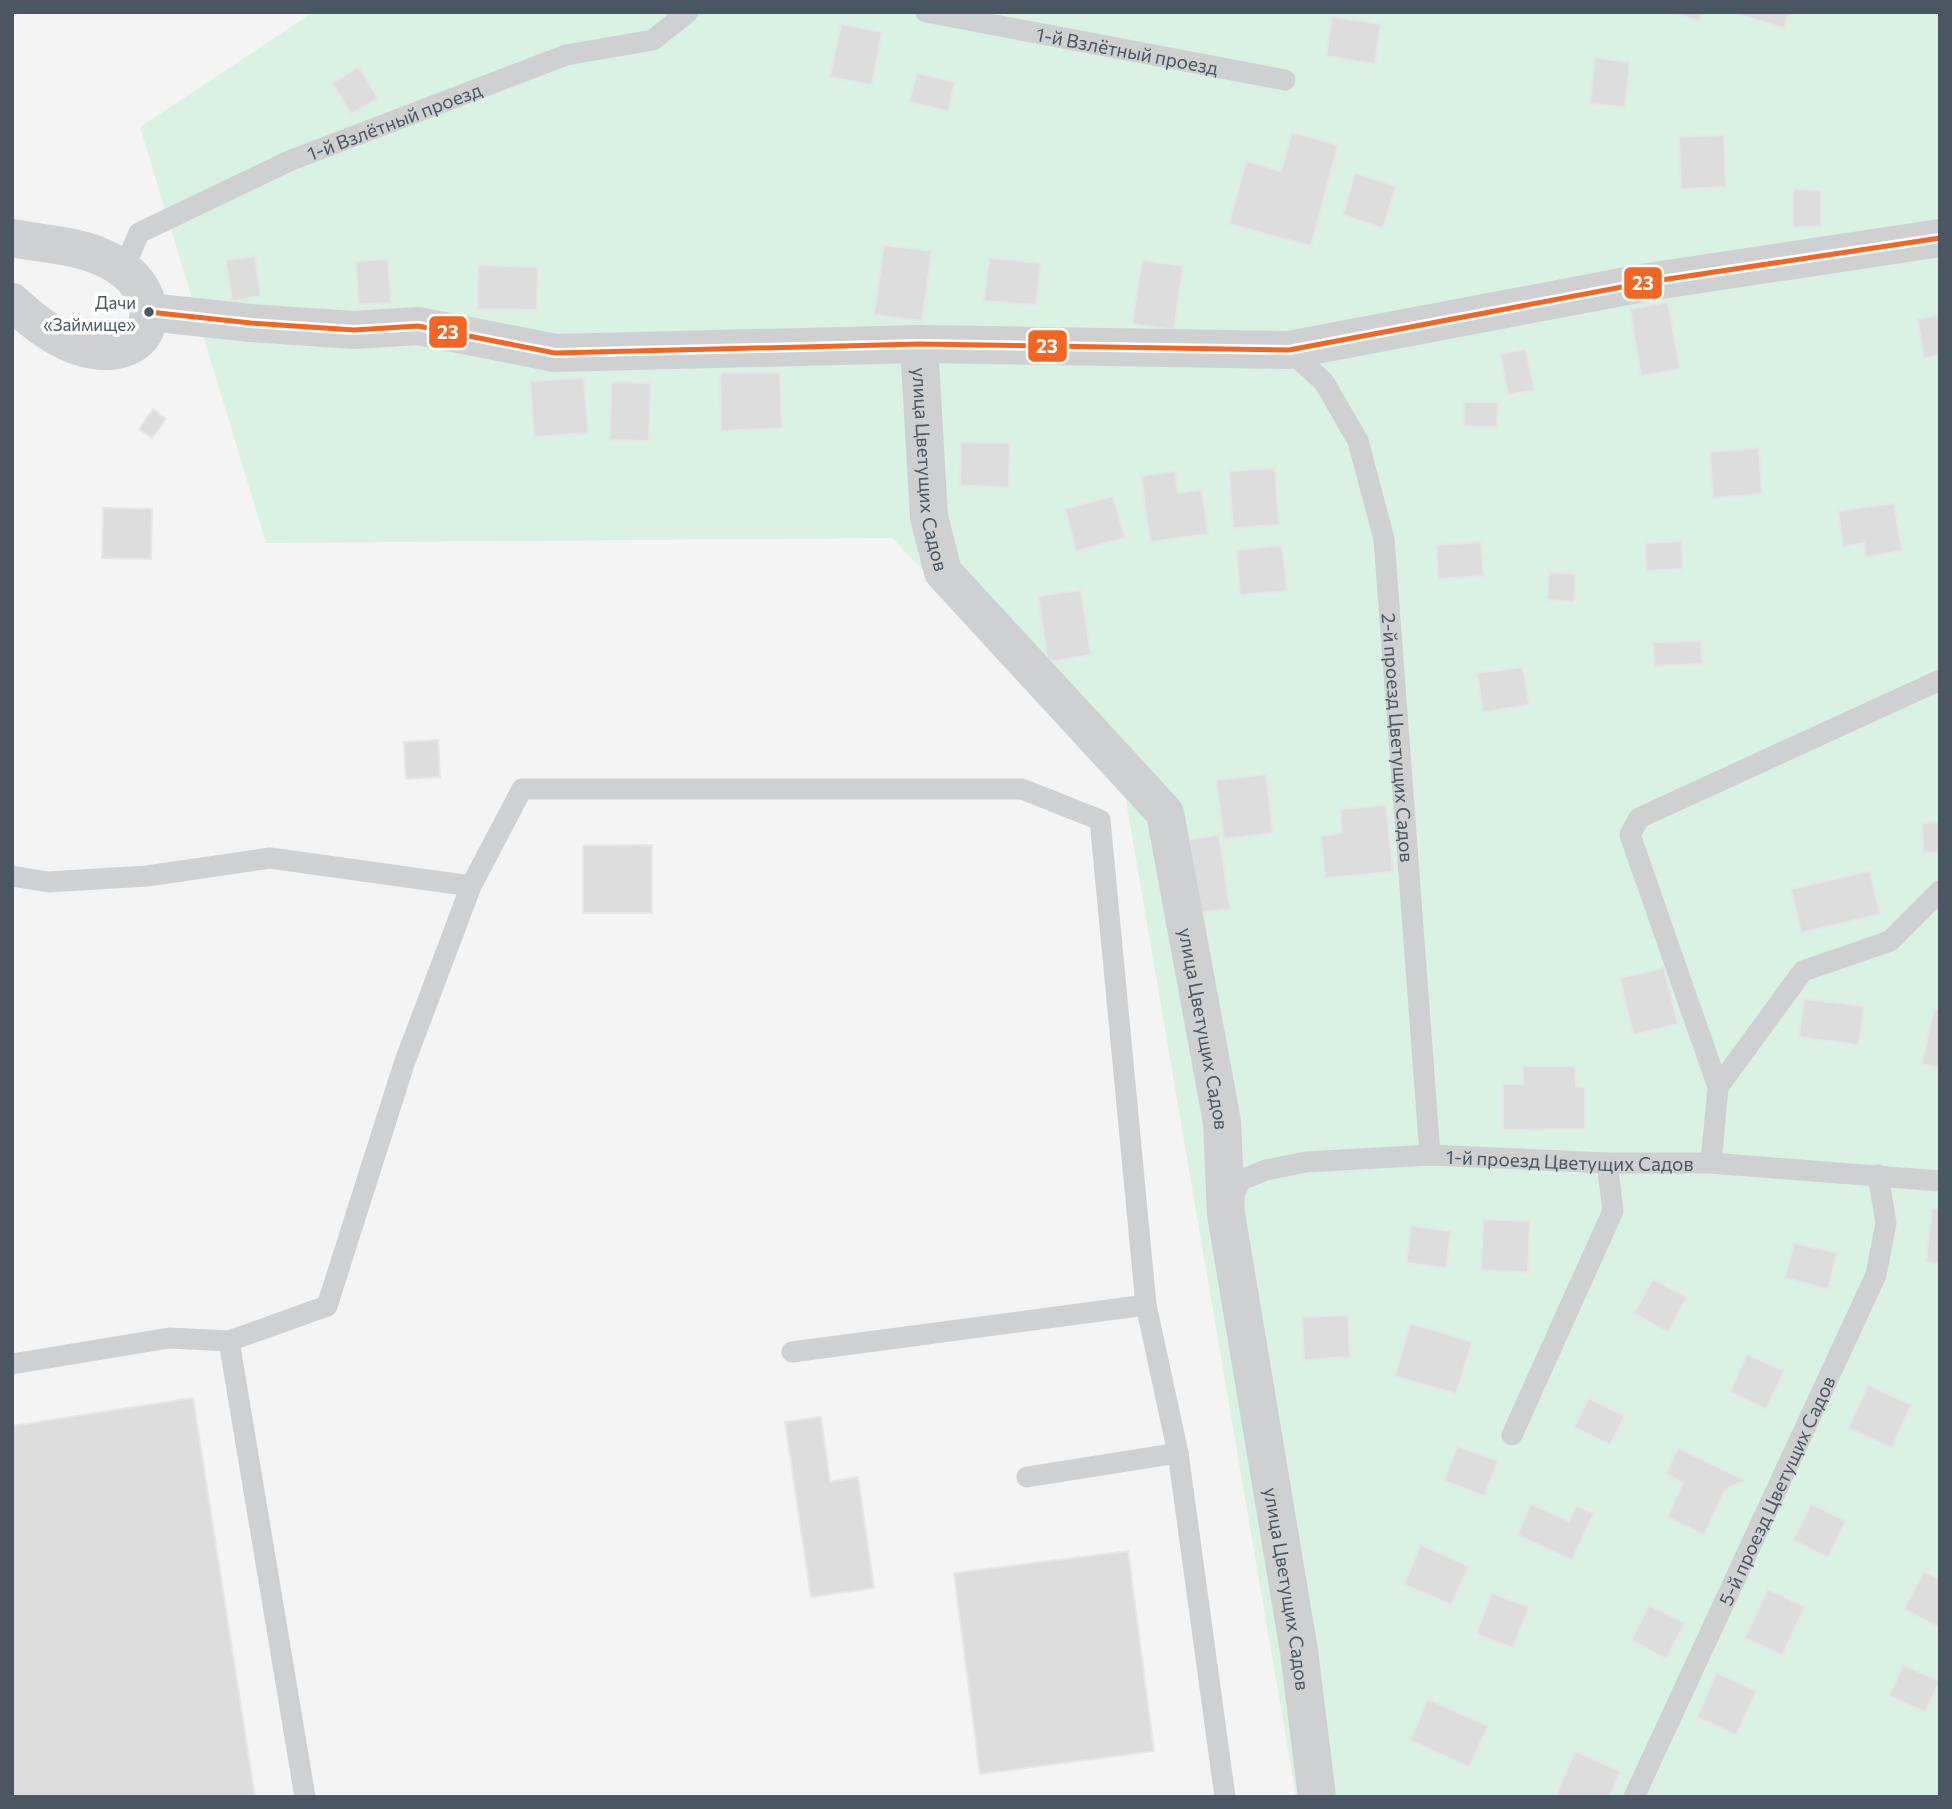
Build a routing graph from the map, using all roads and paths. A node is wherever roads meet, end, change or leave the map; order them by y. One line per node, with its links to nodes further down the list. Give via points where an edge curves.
1 (688, 12): 6 (lane, 1-й Взлётный проезд, via 653,40 566,55 289,161 139,233)
2 (926, 12): 3 (lane, 1-й Взлётный проезд)
3 (1285, 80)
4 (12, 238): 6 (street, via 83,250)
5 (1940, 238): 10 (street, via 1648,282)
6 (124, 268): 8 (street, via 146,295)
7 (12, 302): 8 (street, via 55,335 83,348 110,350 128,347 141,337)
8 (149, 312): 9 (street, via 354,330 418,326 555,354)
9 (919, 344): 10 (street); 21 (street, улица Цветущих Садов, via 929,516 943,572 1166,813 1222,1122)
10 (1289, 350): 16 (lane, 2-й проезд Цветущих Садов, via 1324,382 1358,441 1384,539)
11 (1940, 680): 15 (lane, via 1639,818 1630,835)
12 (12, 876): 13 (lane, via 48,882 147,876 270,858)
13 (471, 887): 22 (lane, via 522,789 1022,789 1100,820); 23 (lane, via 404,1064 327,1306)
14 (1940, 891): 15 (lane, via 1890,942 1803,971)
15 (1717, 1087): 18 (lane)
16 (1430, 1155): 17 (lane, 1-й проезд Цветущих Садов); 21 (lane, 1-й проезд Цветущих Садов, via 1306,1162 1266,1170 1241,1180)
17 (1606, 1163): 18 (lane, 1-й проезд Цветущих Садов); 26 (lane, via 1613,1211)
18 (1711, 1163): 19 (lane, 1-й проезд Цветущих Садов)
19 (1878, 1175): 20 (lane, 1-й проезд Цветущих Садов); 32 (lane, 5-й проезд Цветущих Садов, via 1886,1223 1876,1275)
20 (1940, 1181)
21 (1226, 1214): 31 (street, улица Цветущих Садов, via 1299,1651)
22 (1146, 1306): 24 (lane); 27 (lane)
23 (229, 1341): 25 (lane, via 169,1338); 29 (lane)
24 (792, 1352)
25 (12, 1364)
26 (1512, 1435)
27 (1178, 1453): 28 (lane); 30 (lane)
28 (1027, 1477)
29 (305, 1797)
30 (1225, 1797)
31 (1317, 1797)
32 (1634, 1797)

